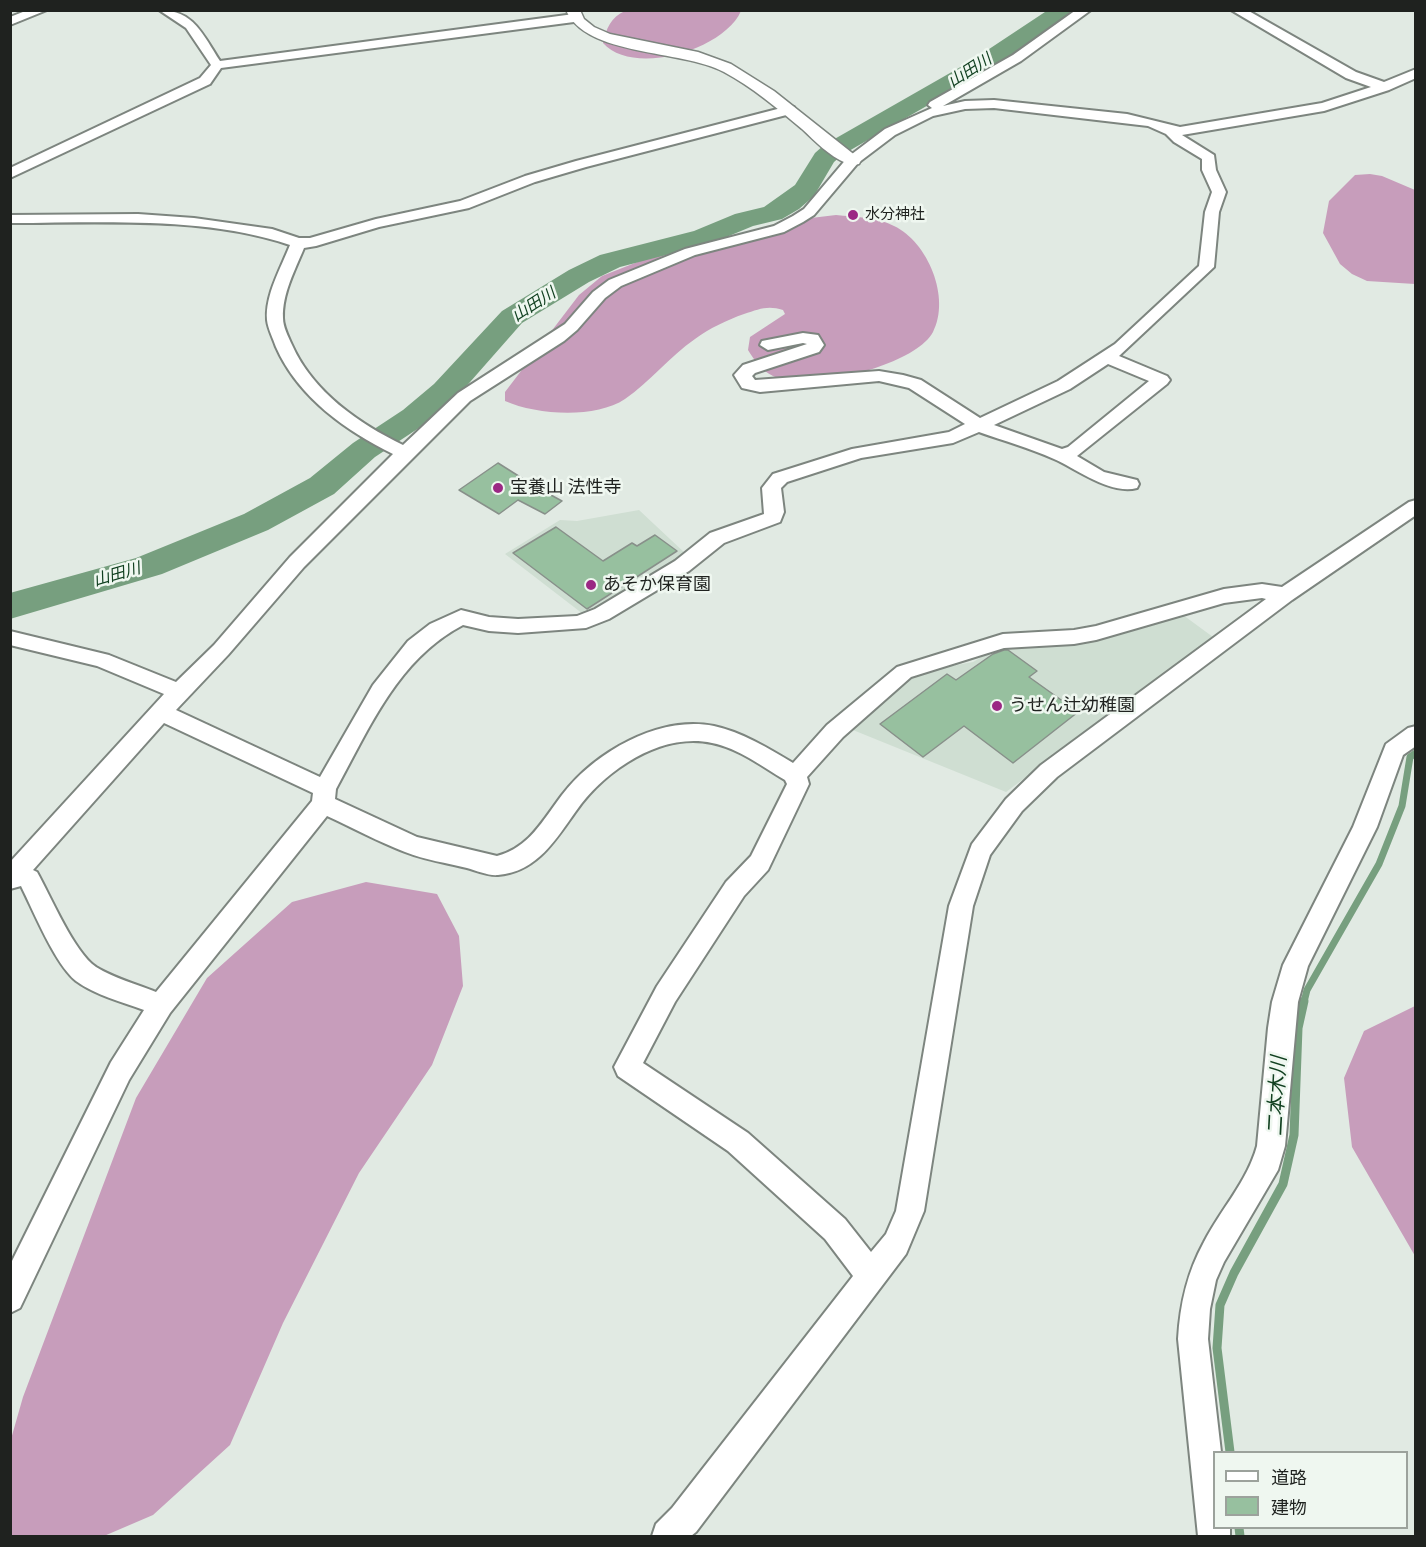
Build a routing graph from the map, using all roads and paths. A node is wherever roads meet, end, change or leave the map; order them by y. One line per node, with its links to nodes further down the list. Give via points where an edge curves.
1 (42, 10): 6 (street)
2 (165, 10): 7 (street, via 190,25)
3 (1085, 10): 11 (street)
4 (1237, 10): 9 (street, via 1351,75)
5 (573, 14): 7 (street); 10 (street, via 582,26 605,37 719,64 757,83)
6 (10, 21)
7 (217, 65): 14 (street, via 205,81)
8 (1416, 73): 9 (street)
9 (1384, 87): 12 (street, via 1324,107)
10 (789, 110): 13 (street); 16 (street, via 581,164 464,205)
11 (929, 112): 12 (street, via 994,104 1127,118); 13 (street)
12 (1171, 131): 18 (street, via 1209,158 1209,170 1219,192 1208,226 1206,267)
13 (850, 158): 20 (street, via 809,212 798,219 778,229 690,252 615,283 565,332 464,396)
14 (10, 174)
15 (10, 219): 16 (street, via 138,218 194,222 272,234)
16 (298, 243): 20 (street, via 277,299 275,321 285,353 308,384 369,433)
17 (768, 345): 19 (street, via 804,338 812,339 816,345 745,372 743,378 748,384 760,387 891,377 915,384)
18 (1106, 357): 19 (street, via 1064,385); 21 (street, via 1161,380 1074,451)
19 (980, 426): 21 (street); 30 (street, via 953,437 858,453 780,478 770,490 773,518 717,538 682,566 587,620 518,626 489,624 461,616 449,621 392,670)
20 (400, 451): 26 (street)
21 (1062, 455): 22 (street, via 1098,476)
22 (1130, 484)
23 (1416, 506): 24 (street)
24 (1285, 595): 29 (street, via 1262,591 1224,596 1096,633 1003,640 904,672 835,731); 33 (street, via 1049,771 1014,805 980,851 961,906 910,1211 896,1244)
25 (10, 638): 26 (street, via 102,660)
26 (179, 692): 27 (street)
27 (161, 712): 30 (street); 31 (street)
28 (1416, 734): 35 (street, via 1394,750 1365,827 1296,965 1285,1002 1271,1146 1264,1170 1202,1279 1193,1339)
29 (795, 775): 30 (street, via 725,737 697,732 653,739 598,770 533,852 521,860 497,866 412,844); 33 (street, via 798,784 760,863 735,889 666,994 627,1066 738,1142 835,1229)
30 (324, 796): 32 (street)
31 (14, 876): 32 (street, via 30,879 73,962 86,974)
32 (161, 1005): 34 (street, via 120,1071)
33 (872, 1276): 36 (street)
34 (10, 1298)
35 (1213, 1527)
36 (668, 1536)

